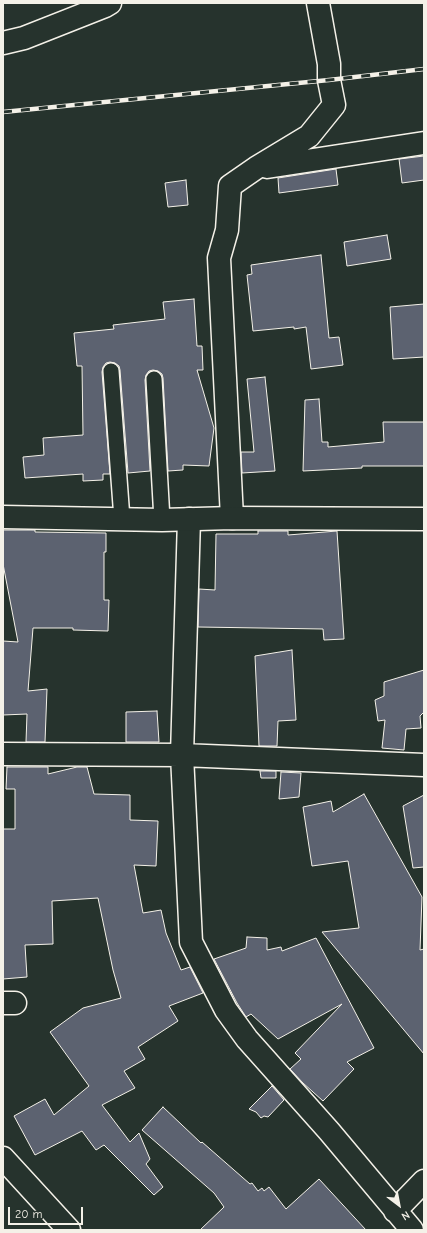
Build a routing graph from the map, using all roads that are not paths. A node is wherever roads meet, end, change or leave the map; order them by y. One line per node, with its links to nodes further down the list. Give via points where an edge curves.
1 (110, 3): 3 (street, via 24,38)
2 (318, 3): 5 (street, via 334,105 309,136)
3 (3, 43)
4 (424, 143): 5 (street)
5 (256, 168): 9 (street, via 230,186 226,230 219,258)
6 (111, 370): 10 (lane)
7 (154, 379): 13 (lane)
8 (3, 517): 10 (street)
9 (232, 518): 11 (street); 12 (street)
10 (122, 519): 13 (street)
11 (189, 519): 13 (street); 15 (street)
12 (424, 519)
13 (162, 520)
14 (3, 754): 15 (street)
15 (182, 755): 16 (street); 19 (street, via 192,942 226,1010 247,1039 329,1130)
16 (424, 765)
17 (3, 1158): 20 (street)
18 (424, 1182): 19 (street)
19 (395, 1211): 21 (street)
20 (69, 1230)
21 (412, 1230)

